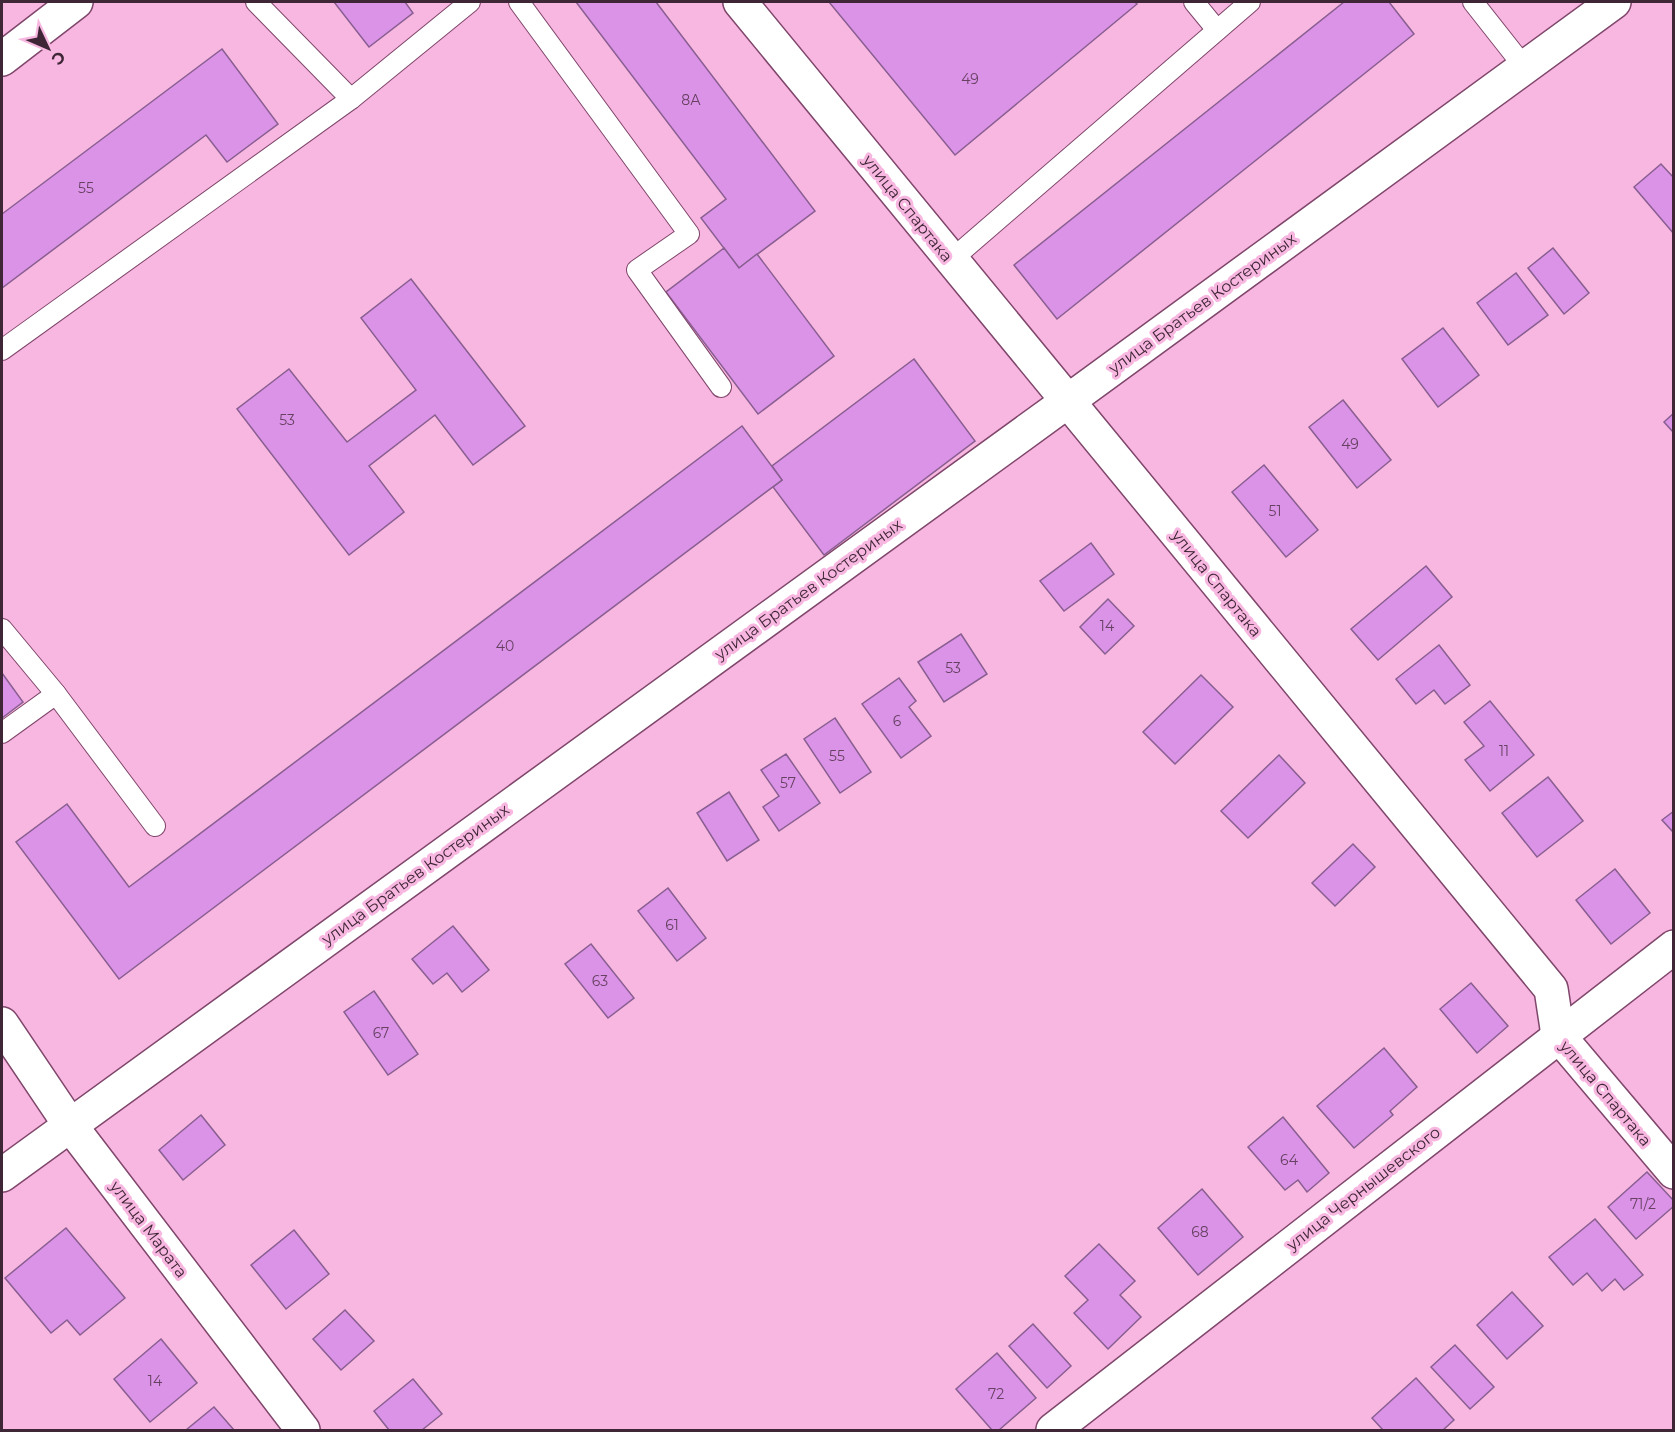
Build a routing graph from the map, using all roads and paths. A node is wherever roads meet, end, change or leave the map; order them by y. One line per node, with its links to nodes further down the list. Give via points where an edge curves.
1 (76, 2): 11 (street)
2 (256, 2): 13 (lane)
3 (470, 2): 13 (lane)
4 (519, 2): 16 (lane, via 689,234 637,270)
5 (740, 2): 14 (street, улица Спартака)
6 (1194, 2): 10 (lane)
7 (1250, 2): 10 (lane)
8 (1473, 2): 12 (lane)
9 (1614, 2): 12 (street, улица Братьев Костериных)
10 (1217, 30): 14 (lane)
11 (2, 59)
12 (1525, 68): 17 (street, улица Братьев Костериных)
13 (351, 99): 15 (lane)
14 (950, 261): 17 (street, улица Спартака)
15 (2, 350)
16 (721, 387)
17 (1068, 401): 24 (street, улица Спартака, via 1551,989); 25 (street, улица Братьев Костериных)
18 (2, 629): 19 (lane)
19 (56, 694): 20 (lane); 21 (lane)
20 (2, 733)
21 (155, 826)
22 (1674, 946): 24 (street, улица Чернышевского)
23 (2, 1024): 25 (street, улица Марата)
24 (1558, 1035): 26 (street, улица Спартака); 28 (street, улица Чернышевского)
25 (70, 1125): 27 (street, улица Братьев Костериных); 29 (street, улица Марата)
26 (1674, 1172)
27 (2, 1175)
28 (1061, 1428)
29 (303, 1431)

